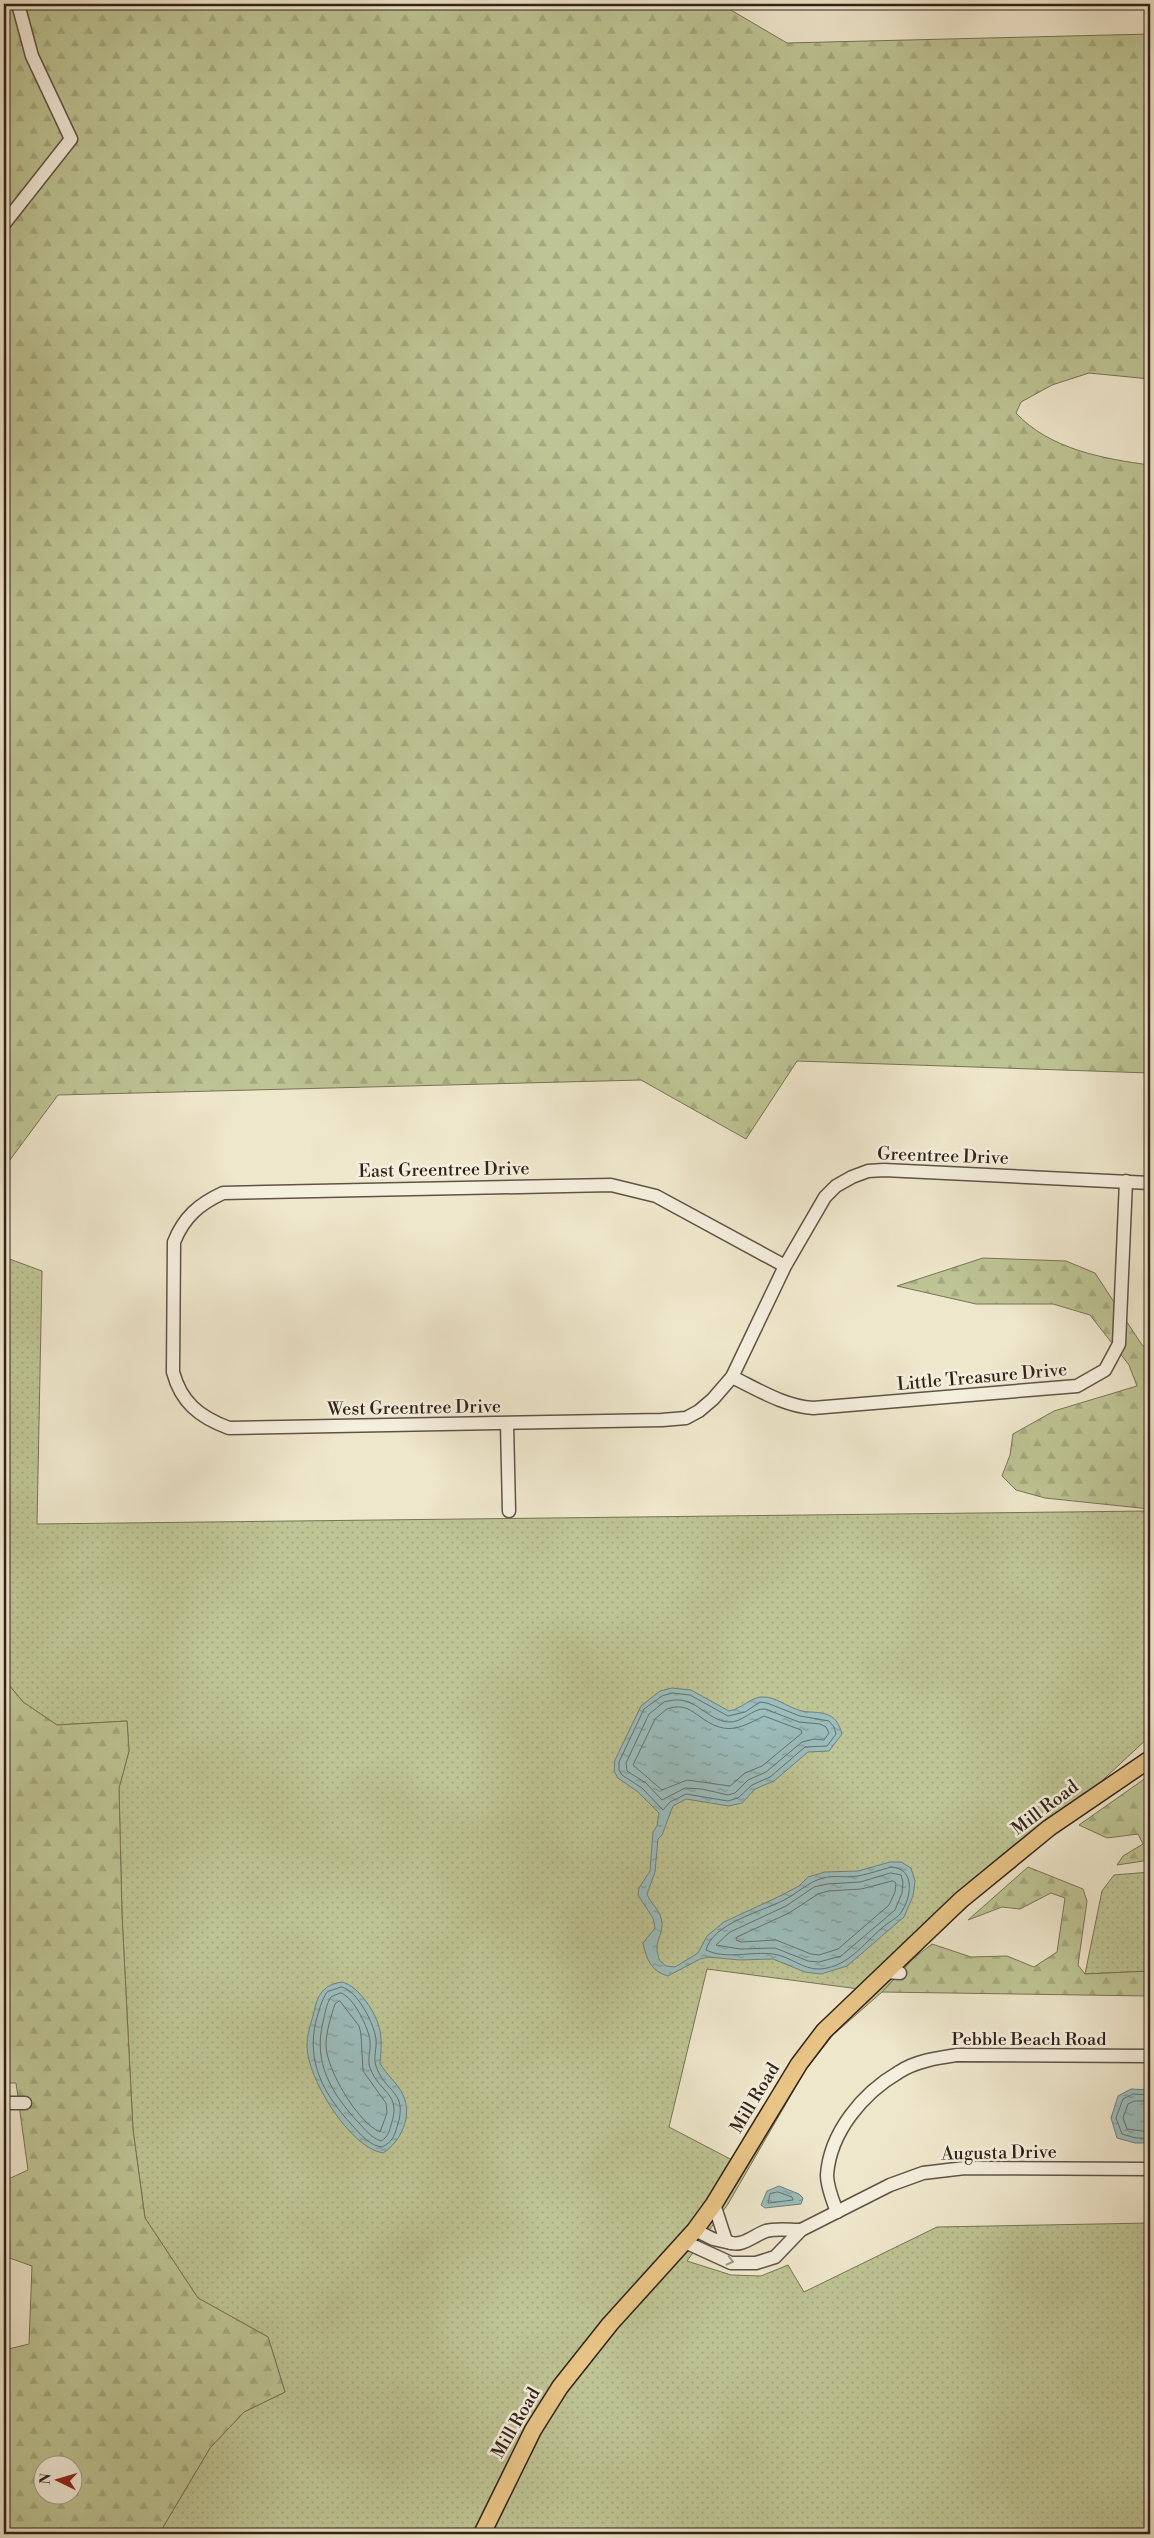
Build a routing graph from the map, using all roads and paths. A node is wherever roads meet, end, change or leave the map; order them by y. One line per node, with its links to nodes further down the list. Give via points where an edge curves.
1 (18, 4): 2 (street, via 32,56 71,139)
2 (4, 224)
3 (1126, 1182): 4 (street, Greentree Drive); 5 (street, Greentree Drive, via 868,1171 836,1186 825,1197); 7 (street, Little Treasure Drive, via 1119,1344 1106,1370 1077,1386 813,1408 797,1407)
4 (1150, 1183)
5 (785, 1266): 6 (street, East Greentree Drive, via 656,1196 611,1184 234,1192 223,1193 198,1206 179,1229 172,1254); 7 (street, Greentree Drive)
6 (172, 1308): 8 (street, West Greentree Drive, via 173,1372 177,1386 188,1404 229,1428)
7 (732, 1378): 8 (street, West Greentree Drive, via 713,1399 686,1418)
8 (507, 1424): 9 (street)
9 (509, 1511)
10 (1150, 1759): 15 (main road, Mill Road, via 1049,1828 961,1900 892,1972 824,2031 799,2064)
11 (1150, 2056): 16 (street, Pebble Beach Road, via 957,2055 928,2059 900,2071 871,2091 848,2117 827,2176)
12 (4, 2103): 13 (street)
13 (25, 2103)
14 (1150, 2169): 16 (street, Augusta Drive, via 965,2168 923,2174 890,2185)
15 (714, 2204): 18 (main road, Mill Road); 19 (street, via 726,2240)
16 (837, 2212): 17 (street, Augusta Drive)
17 (801, 2230): 18 (street, Augusta Drive, one-way to 17, via 731,2263 756,2263 775,2257); 19 (street, Augusta Drive, via 767,2231 743,2243)
18 (690, 2236): 19 (street); 20 (main road, Mill Road, via 610,2324 560,2387 533,2430)
19 (731, 2243)
20 (482, 2534)

